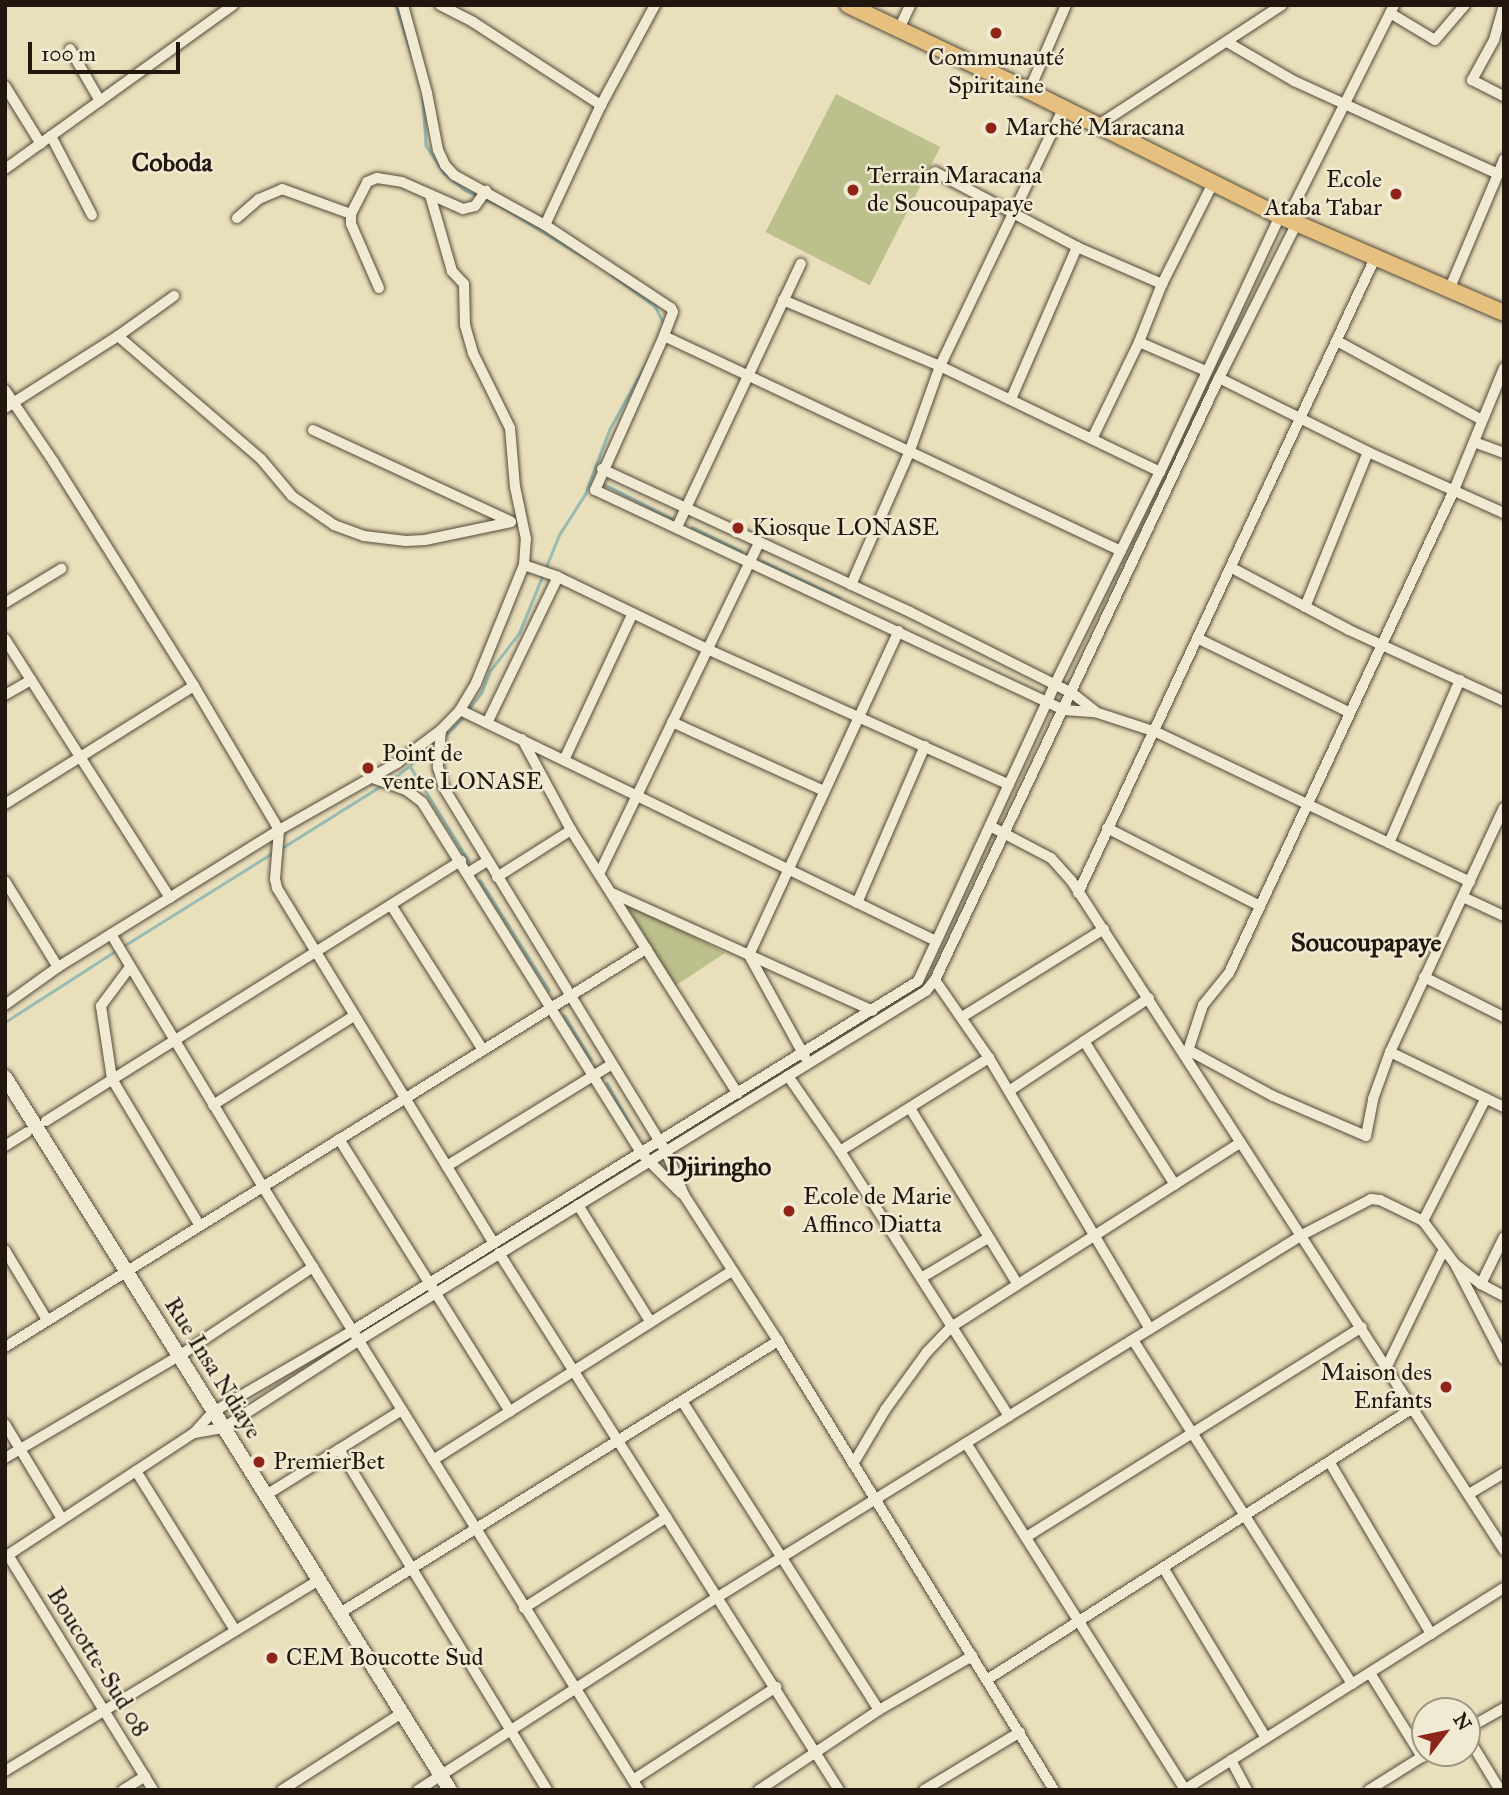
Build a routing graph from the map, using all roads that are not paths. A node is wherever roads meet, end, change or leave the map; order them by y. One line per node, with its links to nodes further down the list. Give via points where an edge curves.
1 (233, 5): 19 (street)
2 (403, 5): 31 (street, via 438,150 454,175)
3 (440, 5): 21 (street)
4 (654, 5): 21 (street)
5 (848, 5): 12 (main road)
6 (910, 5): 12 (street)
7 (1066, 5): 17 (street)
8 (1282, 5): 13 (street)
9 (1465, 5): 11 (street, via 1435,40)
10 (1504, 5): 14 (street)
11 (1392, 9): 20 (street)
12 (899, 29): 17 (main road)
13 (1227, 42): 20 (street); 23 (street)
14 (1499, 43): 18 (street, via 1472,80)
15 (70, 49): 19 (street)
16 (5, 86): 25 (street)
17 (1029, 91): 22 (main road)
18 (1504, 96)
19 (100, 101): 24 (street)
20 (1345, 104): 29 (street); 37 (street)
21 (601, 105): 38 (street)
22 (1063, 109): 23 (main road); 33 (street)
23 (1097, 126): 30 (main road)
24 (51, 136): 25 (street); 35 (street)
25 (41, 144): 27 (street)
26 (1504, 159): 29 (street)
27 (5, 169)
28 (935, 173): 33 (street)
29 (1499, 174): 44 (street)
30 (1213, 183): 37 (main road); 42 (street)
31 (486, 191): 32 (street, via 475,206 463,209); 38 (street)
32 (430, 195): 34 (street, via 402,182 371,180); 74 (street, via 452,271 464,284 473,353 510,428)
33 (1013, 213): 39 (street); 52 (street)
34 (351, 214): 36 (street, via 282,189 259,199); 43 (street, via 355,235)
35 (92, 215)
36 (237, 218)
37 (1288, 219): 40 (main road); 54 (street); 56 (street)
38 (545, 225): 49 (street, via 667,303 673,312)
39 (1077, 247): 42 (street); 58 (street)
40 (1375, 258): 44 (main road); 50 (street)
41 (801, 264): 46 (street)
42 (1162, 284): 51 (street)
43 (379, 288)
44 (1449, 290): 47 (main road)
45 (174, 296): 48 (street)
46 (783, 300): 52 (street); 55 (street)
47 (1504, 313)
48 (118, 336): 59 (street); 73 (street, via 261,458 292,496 334,525 364,536 406,541)
49 (664, 336): 55 (street); 68 (street)
50 (1337, 341): 60 (street); 61 (street)
51 (1139, 342): 54 (street); 63 (street)
52 (940, 366): 58 (street); 66 (street)
53 (1504, 368): 61 (street)
54 (1206, 372): 69 (street)
55 (747, 377): 66 (street); 71 (street)
56 (1219, 378): 60 (street); 77 (street)
57 (5, 390): 59 (street)
58 (1011, 399): 63 (street)
59 (9, 406): 97 (street, via 53,461)
60 (1301, 418): 65 (street); 82 (street)
61 (1482, 420): 64 (street)
62 (313, 430): 73 (street)
63 (1092, 439): 69 (street)
64 (1474, 442): 67 (street); 70 (street)
65 (1368, 452): 70 (street); 87 (street)
66 (909, 453): 79 (street); 85 (street)
67 (1504, 453)
68 (603, 470): 71 (street); 75 (street, via 595,490)
69 (1160, 472): 76 (street)
70 (1454, 489): 72 (street); 92 (street)
71 (687, 509): 75 (street); 78 (street)
72 (1504, 513)
73 (511, 522): 74 (street)
74 (524, 525): 81 (street)
75 (677, 527): 80 (street)
76 (1132, 528): 77 (street); 79 (street)
77 (1146, 534): 98 (street)
78 (759, 543): 80 (street); 85 (street)
79 (1121, 551): 96 (street)
80 (750, 563): 89 (street); 93 (street)
81 (524, 565): 84 (street); 102 (street, via 476,683)
82 (1232, 568): 87 (street); 91 (street)
83 (61, 569): 86 (street)
84 (558, 577): 88 (street); 108 (street)
85 (851, 585): 96 (street)
86 (5, 603)
87 (1305, 607): 92 (street)
88 (633, 613): 93 (street); 114 (street)
89 (900, 631): 100 (street); 106 (street)
90 (5, 639): 94 (street)
91 (1199, 639): 105 (street); 110 (street)
92 (1383, 646): 95 (street); 105 (street)
93 (708, 649): 106 (street); 107 (street)
94 (31, 680): 99 (street); 113 (street)
95 (1460, 680): 101 (street); 127 (street)
96 (1055, 684): 98 (street); 100 (street)
97 (194, 686): 113 (street); 124 (street)
98 (1072, 694): 103 (street); 104 (street)
99 (5, 695)
100 (1048, 701): 103 (street); 116 (street)
101 (1504, 701)
102 (460, 710): 108 (street); 109 (street)
103 (1064, 710): 104 (street); 126 (street)
104 (1095, 712): 110 (street)
105 (1349, 712): 120 (street)
106 (862, 717): 112 (street); 117 (street)
107 (672, 722): 117 (street); 118 (street)
108 (487, 723): 111 (street)
109 (441, 730): 115 (street); 129 (street, via 440,777)
110 (1156, 732): 120 (street); 123 (street)
111 (522, 740): 114 (street); 125 (street)
112 (925, 746): 116 (street); 140 (street)
113 (80, 758): 119 (street); 139 (street)
114 (564, 760): 118 (street)
115 (373, 778): 124 (street); 128 (street, via 414,795)
116 (1009, 785): 122 (street)
117 (824, 791): 130 (street)
118 (637, 795): 130 (street); 132 (street)
119 (5, 804)
120 (1308, 805): 127 (street); 142 (street)
121 (1504, 808): 135 (street)
122 (989, 826): 126 (street); 146 (street)
123 (1107, 828): 137 (street); 142 (street)
124 (279, 830): 139 (street); 148 (street, via 277,888)
125 (571, 830): 132 (street); 133 (street)
126 (1003, 833): 137 (street, via 1051,858); 153 (street)
127 (1389, 843): 135 (street)
128 (461, 861): 131 (street); 141 (street)
129 (487, 861): 131 (street); 133 (street)
130 (789, 870): 140 (street); 149 (street)
131 (468, 873): 157 (street)
132 (599, 874): 136 (street)
133 (497, 877): 154 (street)
134 (5, 881): 150 (street)
135 (1470, 882): 138 (street)
136 (610, 892): 147 (street); 149 (street)
137 (1078, 892): 144 (street)
138 (1463, 897): 143 (street); 152 (street)
139 (170, 898): 145 (street)
140 (857, 903): 146 (street)
141 (391, 905): 148 (street); 164 (street)
142 (1258, 905): 166 (street, via 1229,974 1203,1005)
143 (1504, 916)
144 (1104, 929): 155 (street); 160 (street)
145 (111, 934): 150 (street); 151 (street)
146 (936, 941): 158 (street, via 918,981)
147 (646, 948): 154 (street); 175 (street)
148 (317, 950): 159 (street); 162 (street)
149 (749, 955): 158 (street); 168 (street)
150 (58, 967): 156 (street)
151 (130, 967): 162 (street); 173 (street, via 101,1006)
152 (1424, 977): 161 (street); 165 (street)
153 (935, 980): 160 (street); 168 (street, via 926,991)
154 (570, 996): 157 (street); 169 (street)
155 (1149, 998): 163 (street); 166 (street)
156 (5, 1005)
157 (552, 1008): 164 (street); 170 (street)
158 (873, 1011): 168 (street)
159 (354, 1016): 177 (street); 178 (street)
160 (962, 1017): 167 (street)
161 (1504, 1017)
162 (173, 1041): 173 (street); 178 (street)
163 (1084, 1041): 174 (street); 192 (street)
164 (483, 1050): 177 (street)
165 (1390, 1052): 166 (street, via 1373,1099 1368,1134 1363,1138); 176 (street)
166 (1188, 1054): 185 (street)
167 (989, 1058): 174 (street); 180 (street)
168 (806, 1059): 171 (street); 175 (street)
169 (612, 1063): 170 (street); 184 (street)
170 (593, 1076): 189 (street); 191 (street)
171 (788, 1076): 187 (street); 188 (street)
172 (5, 1077): 208 (main road, Rue Insa Ndiaye)
173 (112, 1079): 181 (street); 197 (street)
174 (1009, 1091): 198 (street)
175 (738, 1094): 184 (street)
176 (1486, 1098): 179 (street); 196 (street)
177 (404, 1099): 183 (street); 191 (street)
178 (213, 1105): 193 (street)
179 (1504, 1107)
180 (910, 1108): 188 (street); 201 (street)
181 (46, 1121)
182 (27, 1132): 186 (street)
183 (339, 1139): 193 (street); 211 (street)
184 (660, 1141): 187 (street); 189 (street)
185 (1240, 1143): 192 (street); 199 (street)
186 (5, 1146)
187 (666, 1151): 190 (street); 194 (street)
188 (840, 1151): 210 (street)
189 (641, 1153): 190 (street); 202 (street)
190 (647, 1163): 194 (street); 195 (street)
191 (447, 1166): 202 (street)
192 (1175, 1185): 198 (street)
193 (263, 1186): 197 (street); 207 (street)
194 (684, 1195): 209 (street)
195 (578, 1206): 205 (street); 217 (street)
196 (1423, 1221): 199 (street, via 1371,1199); 204 (street, via 1438,1237)
197 (200, 1226): 208 (street)
198 (1094, 1234): 212 (street); 220 (street)
199 (1300, 1236): 218 (street); 220 (street)
200 (1504, 1237): 213 (street)
201 (988, 1238): 210 (street); 212 (street)
202 (494, 1243): 211 (street)
203 (5, 1250): 216 (street)
204 (1443, 1251): 206 (street); 227 (street)
205 (499, 1253): 214 (street); 228 (street)
206 (1455, 1264): 213 (street); 226 (street)
207 (313, 1267): 221 (street); 225 (street)
208 (126, 1271): 216 (street); 225 (main road, Rue Insa Ndiaye)
209 (732, 1271): 217 (street); 223 (street)
210 (921, 1278): 219 (street)
211 (431, 1283): 214 (street); 221 (street)
212 (1017, 1283): 219 (street)
213 (1481, 1284): 215 (street)
214 (437, 1292): 221 (street); 233 (street)
215 (1504, 1296)
216 (47, 1320): 224 (street)
217 (650, 1321): 228 (street)
218 (1362, 1326): 227 (street); 237 (street)
219 (951, 1328): 234 (street); 246 (street, via 927,1352 885,1410)
220 (1150, 1329): 222 (street)
221 (355, 1336): 231 (street); 232 (street); 236 (street)
222 (1133, 1340): 234 (street); 237 (street)
223 (778, 1341): 229 (street); 246 (street)
224 (5, 1347)
225 (179, 1356): 232 (main road, Rue Insa Ndiaye); 241 (street)
226 (1504, 1359)
227 (1387, 1366): 230 (street)
228 (576, 1370): 233 (street); 239 (street)
229 (682, 1401): 239 (street); 259 (street)
230 (1413, 1408): 245 (street); 249 (street)
231 (402, 1410): 242 (street); 244 (street)
232 (213, 1412): 236 (main road, Rue Insa Ndiaye); 238 (street)
233 (510, 1412): 244 (street)
234 (1009, 1416): 240 (street)
235 (5, 1424): 241 (street)
236 (223, 1428): 238 (street); 250 (main road, Rue Insa Ndiaye)
237 (1192, 1432): 253 (street); 256 (street)
238 (194, 1433): 247 (street)
239 (620, 1440): 252 (street); 255 (street)
240 (966, 1443): 251 (street); 256 (street)
241 (21, 1449): 243 (street); 254 (street)
242 (339, 1449): 250 (street); 260 (street)
243 (5, 1458)
244 (433, 1460): 255 (street)
245 (1330, 1463): 253 (street); 269 (street)
246 (853, 1464): 251 (street)
247 (136, 1471): 254 (street); 268 (street)
248 (1504, 1473): 249 (street)
249 (1469, 1494): 257 (street)
250 (266, 1495): 262 (main road, Rue Insa Ndiaye)
251 (875, 1499): 259 (street); 270 (street)
252 (667, 1517): 264 (street); 265 (street)
253 (1246, 1517): 261 (street); 273 (street)
254 (62, 1519): 258 (street)
255 (475, 1529): 260 (street); 265 (street)
256 (1026, 1537): 267 (street)
257 (1504, 1550)
258 (6, 1556): 277 (street, Boucotte-Sud 08)
259 (782, 1557): 264 (street); 278 (street)
260 (412, 1568): 266 (street); 281 (street)
261 (1164, 1569): 267 (street); 284 (street)
262 (319, 1580): 266 (main road, Rue Insa Ndiaye); 268 (street)
263 (1504, 1588): 269 (street)
264 (716, 1598): 274 (street); 275 (street)
265 (524, 1608): 275 (street)
266 (340, 1614): 279 (main road, Rue Insa Ndiaye)
267 (1078, 1622): 272 (street); 304 (street)
268 (235, 1630): 277 (street)
269 (1432, 1634): 271 (street)
270 (972, 1656): 272 (street); 278 (street)
271 (1370, 1673): 273 (street); 283 (street)
272 (988, 1679): 282 (street)
273 (1352, 1684): 284 (street)
274 (776, 1688): 285 (street); 292 (street)
275 (575, 1689): 281 (street); 292 (street)
276 (1504, 1708): 280 (street)
277 (103, 1710): 289 (street); 291 (street, Boucotte-Sud 08)
278 (879, 1710): 285 (street)
279 (402, 1713): 290 (main road, Rue Insa Ndiaye); 295 (street)
280 (1481, 1721)
281 (510, 1731): 290 (street); 298 (street)
282 (1020, 1732): 302 (street); 303 (street)
283 (1411, 1734)
284 (1266, 1738): 287 (street)
285 (815, 1754): 300 (street); 301 (street)
286 (1481, 1759): 307 (street)
287 (1231, 1760): 304 (street); 305 (street)
288 (1411, 1764): 306 (street)
289 (5, 1771)
290 (441, 1775): 296 (street); 297 (main road, Rue Insa Ndiaye)
291 (145, 1776): 293 (street); 294 (street, Boucotte-Sud 08)
292 (633, 1780): 299 (street)
293 (123, 1790)
294 (153, 1790)
295 (282, 1790)
296 (418, 1790)
297 (450, 1790)
298 (547, 1790)
299 (639, 1790)
300 (759, 1790)
301 (839, 1790)
302 (924, 1790)
303 (1054, 1790)
304 (1185, 1790)
305 (1247, 1790)
306 (1369, 1790)
307 (1500, 1790)

